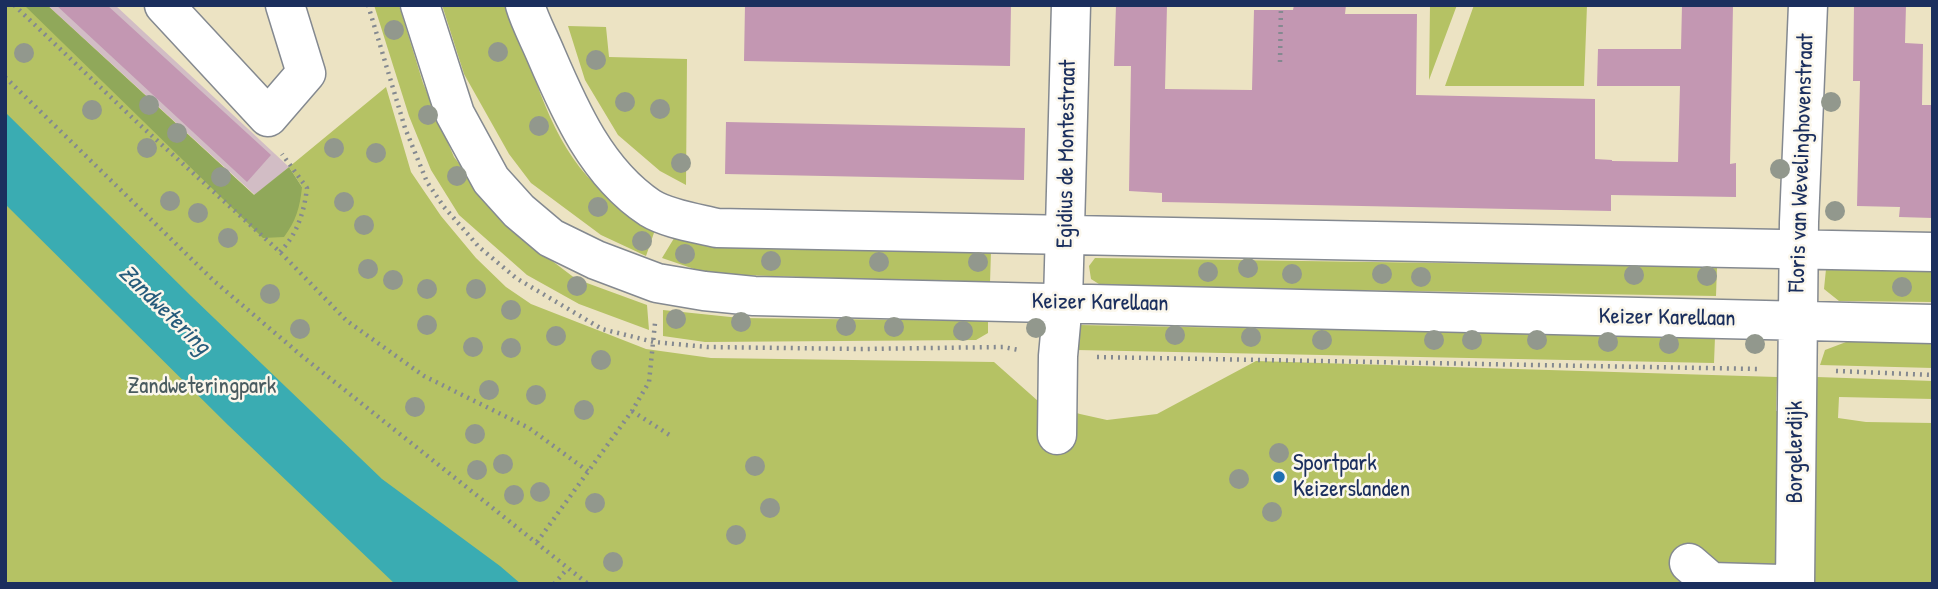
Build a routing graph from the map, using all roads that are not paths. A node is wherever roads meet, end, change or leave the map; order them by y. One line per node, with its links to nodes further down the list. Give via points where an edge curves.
1 (164, 5): 2 (street, via 268,117 306,73)
2 (285, 5)
3 (420, 5): 10 (street, Keizer Karellaan, via 455,114 491,180 551,238 596,260 657,283 754,296)
4 (1071, 5): 7 (street, Egidius de Montestraat)
5 (1808, 5): 8 (street, Floris van Wevelinghovenstraat)
6 (525, 8): 7 (street, via 587,139 614,178 651,209 717,228)
7 (1066, 235): 8 (street); 10 (street, Egidius de Montestraat)
8 (1799, 248): 9 (street); 11 (street, Floris van Wevelinghovenstraat)
9 (1933, 252)
10 (1063, 302): 11 (street, Keizer Karellaan); 13 (street, Egidius de Montestraat)
11 (1797, 321): 12 (street, Keizer Karellaan); 16 (street, Borgelerdijk)
12 (1933, 324)
13 (1057, 435)
14 (1689, 563): 15 (street, via 1711,582)
15 (1781, 584)
16 (1795, 584)

